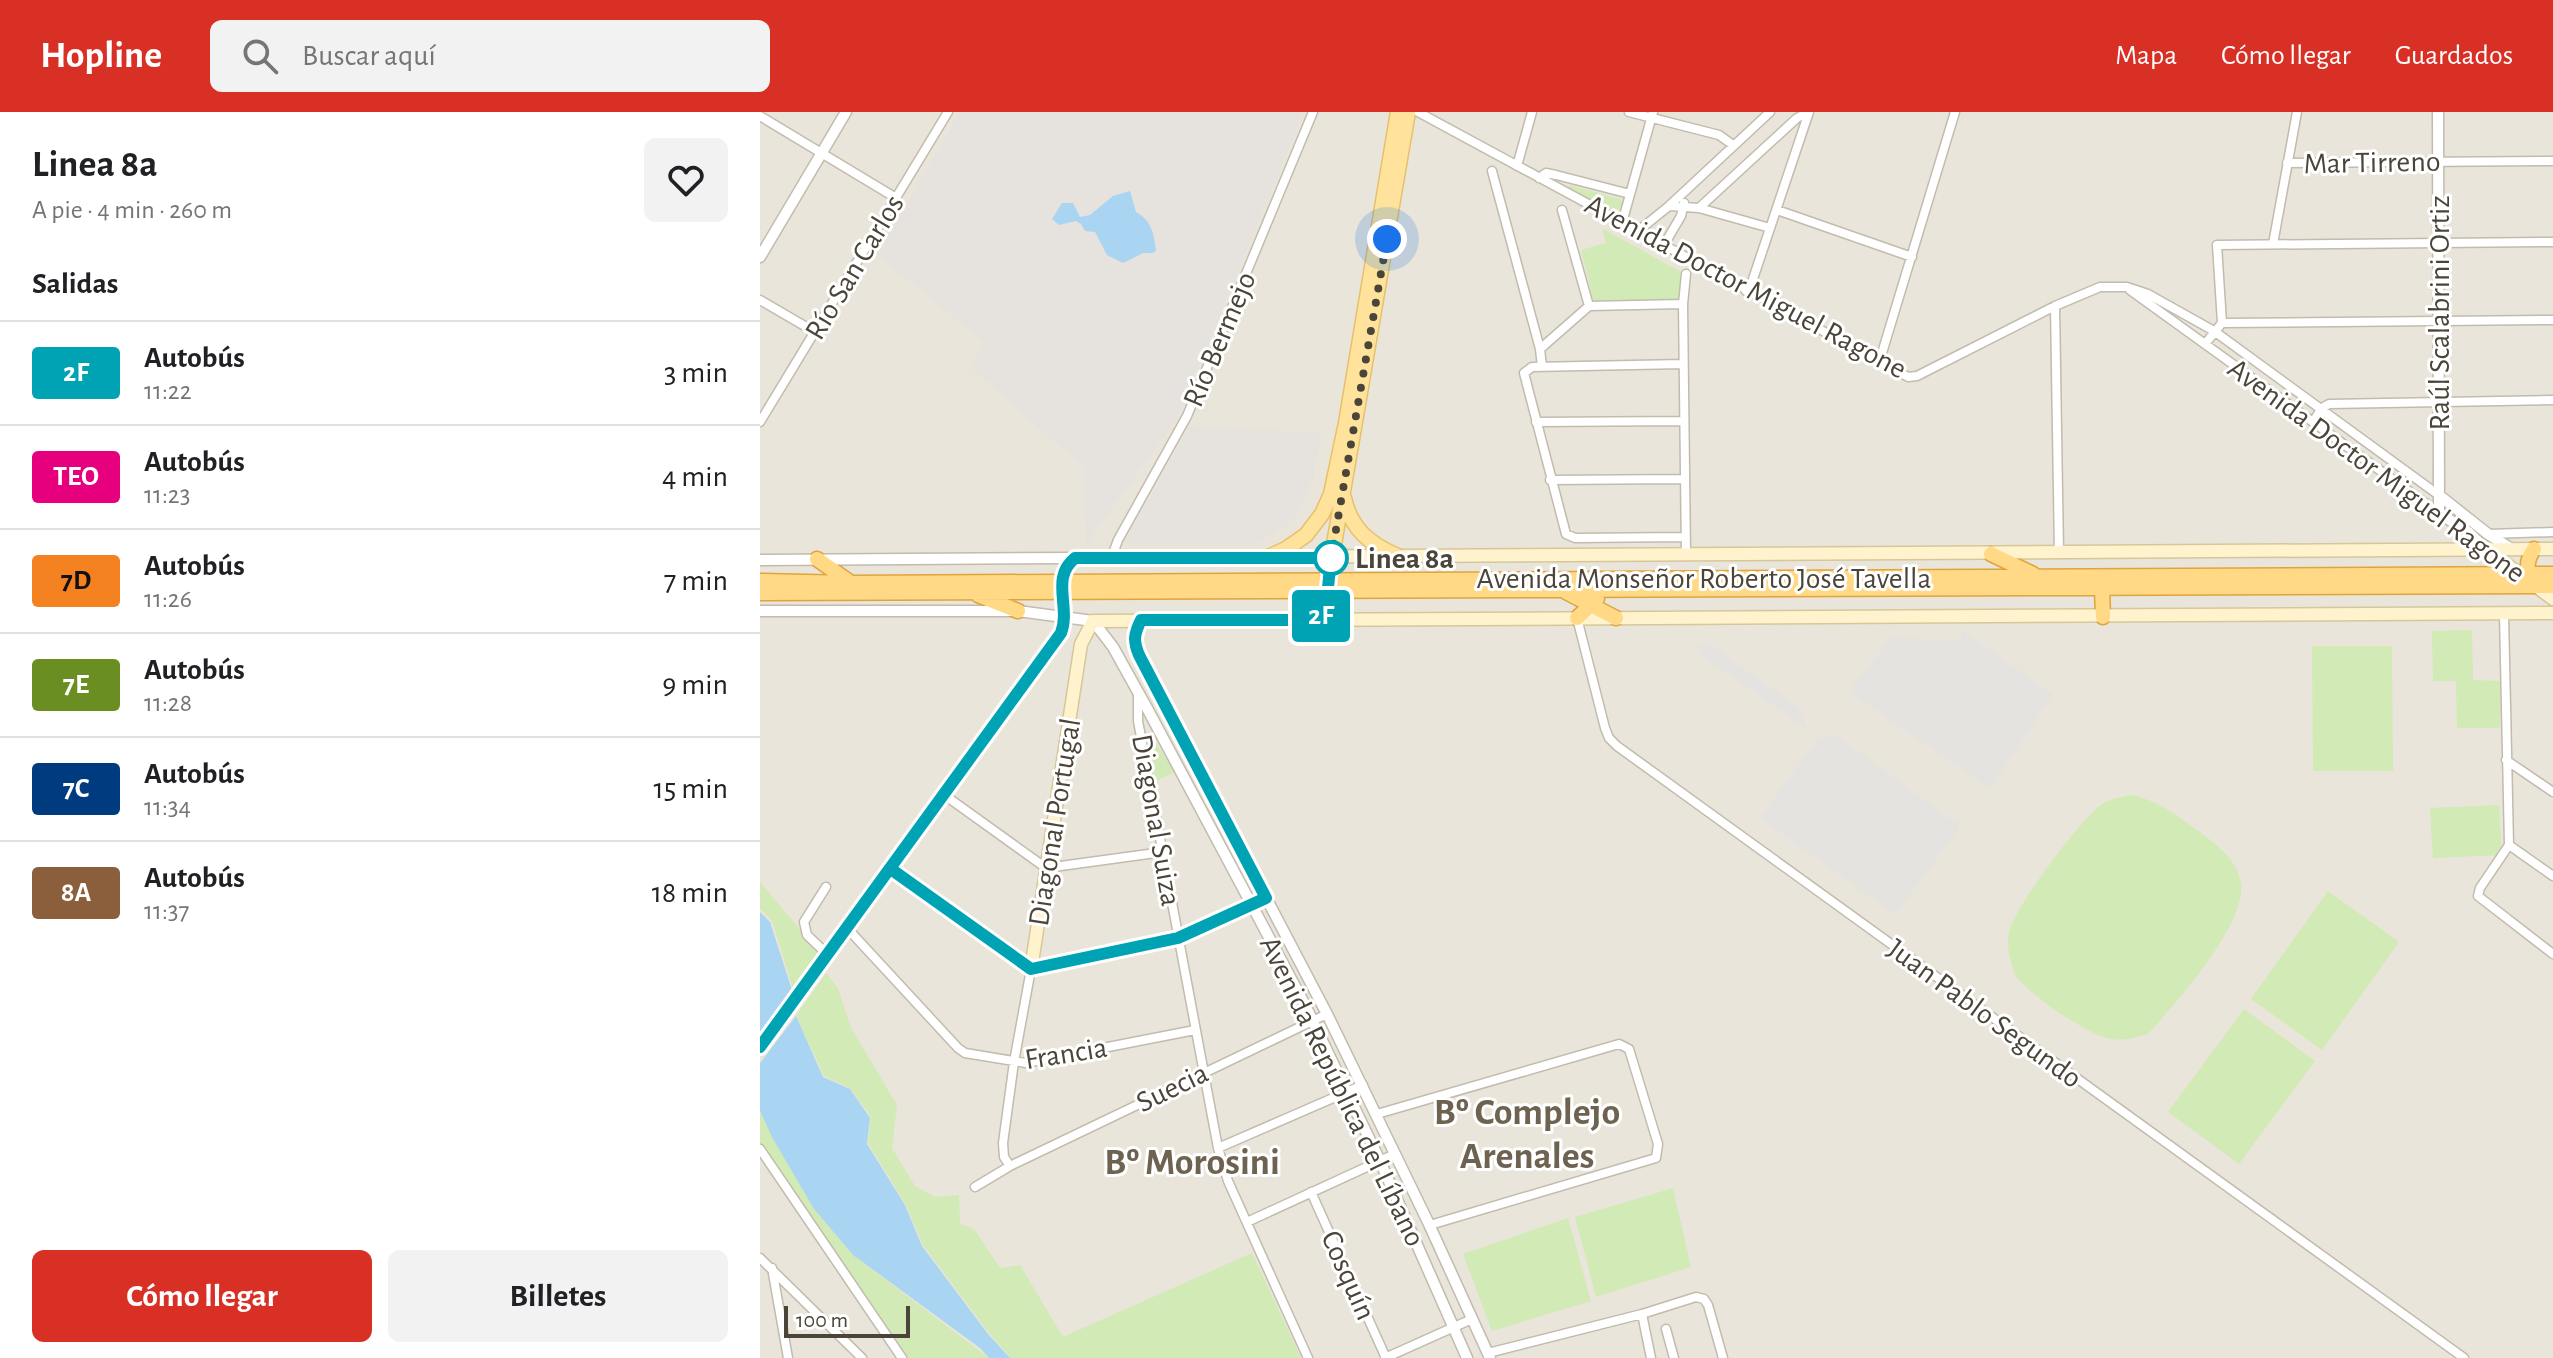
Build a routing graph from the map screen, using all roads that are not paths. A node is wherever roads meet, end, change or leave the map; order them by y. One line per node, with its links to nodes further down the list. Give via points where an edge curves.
1 (846, 112): 17 (street)
2 (948, 112): 26 (street, Río San Carlos)
3 (1313, 112): 86 (street, Río Bermejo, via 1187,416)
4 (1398, 112): 82 (main road, via 1331,494 1306,535)
5 (1408, 112): 67 (main road)
6 (1418, 112): 21 (street, Avenida Doctor Miguel Ragone)
7 (1532, 112): 21 (street)
8 (1629, 112): 14 (street)
9 (1770, 112): 16 (street)
10 (1809, 112): 29 (street); 31 (street)
11 (1955, 112): 40 (street)
12 (2297, 112): 20 (street)
13 (2438, 112): 18 (street, Raúl Scalabrini Ortiz)
14 (1652, 115): 16 (street, via 1719,135); 25 (street)
15 (760, 116): 17 (street)
16 (1733, 145): 24 (street)
17 (821, 153): 26 (street); 39 (street)
18 (2438, 161): 19 (street, Mar Tirreno); 20 (street, Mar Tirreno); 35 (street, Raúl Scalabrini Ortiz)
19 (2553, 161)
20 (2287, 163): 37 (street)
21 (1517, 166): 23 (street, Avenida Doctor Miguel Ragone)
22 (1492, 171): 54 (street)
23 (1539, 178): 25 (street, via 1546,173); 32 (street, Avenida Doctor Miguel Ragone)
24 (1687, 189): 27 (street); 28 (street)
25 (1630, 194): 32 (street)
26 (896, 198): 52 (street, Río San Carlos)
27 (1669, 206): 28 (street); 34 (street)
28 (1684, 206): 29 (street); 38 (street)
29 (1699, 208): 33 (street)
30 (1562, 210): 46 (street)
31 (1777, 210): 33 (street); 40 (street)
32 (1622, 223): 34 (street, Avenida Doctor Miguel Ragone)
33 (1770, 228): 43 (street)
34 (1638, 231): 38 (street, Avenida Doctor Miguel Ragone)
35 (2439, 242): 36 (street); 37 (street); 49 (street, Raúl Scalabrini Ortiz)
36 (2553, 242)
37 (2273, 244): 50 (street, via 2217,245)
38 (1664, 245): 43 (street, Avenida Doctor Miguel Ragone)
39 (760, 257)
40 (1912, 257): 55 (street)
41 (1686, 274): 45 (street)
42 (2122, 287): 47 (street, Avenida Doctor Miguel Ragone, via 2100,287); 51 (street, Avenida Doctor Miguel Ragone, via 2148,294); 53 (street, Avenida Doctor Miguel Ragone)
43 (1746, 291): 55 (street, Avenida Doctor Miguel Ragone)
44 (760, 300): 52 (street)
45 (1683, 304): 46 (street); 56 (street)
46 (1589, 306): 54 (street)
47 (2055, 306): 55 (street, Avenida Doctor Miguel Ragone, via 1917,376); 77 (street)
48 (2553, 320): 49 (street)
49 (2438, 321): 50 (street); 59 (street, Raúl Scalabrini Ortiz)
50 (2222, 323): 51 (street)
51 (2214, 331): 53 (street); 60 (street, Avenida Doctor Miguel Ragone)
52 (815, 332): 61 (street, Río San Carlos)
53 (2205, 344): 64 (street, Avenida Doctor Miguel Ragone)
54 (1540, 349): 57 (street)
55 (1879, 363)
56 (1683, 364): 57 (street); 62 (street)
57 (1542, 367): 63 (street, via 1524,370)
58 (2553, 400): 59 (street)
59 (2440, 401): 60 (street); 68 (street, Raúl Scalabrini Ortiz)
60 (2322, 408): 64 (street); 68 (street, Avenida Doctor Miguel Ragone)
61 (761, 416)
62 (1684, 421): 63 (street); 65 (street)
63 (1536, 422): 66 (street)
64 (2313, 422): 69 (street, Avenida Doctor Miguel Ragone)
65 (1685, 479): 66 (street); 72 (street)
66 (1550, 480): 72 (street, via 1570,537)
67 (1343, 494): 80 (main road, via 1348,515 1361,533); 83 (main road)
68 (2440, 496): 69 (street, Raúl Scalabrini Ortiz); 71 (street, Avenida Doctor Miguel Ragone)
69 (2439, 513): 73 (street, Avenida Doctor Miguel Ragone)
70 (2553, 532): 71 (street)
71 (2488, 534): 74 (street, Avenida Doctor Miguel Ragone)
72 (1685, 537): 79 (street)
73 (2485, 548): 74 (main road); 77 (main road); 91 (main road, Avenida Doctor Miguel Ragone)
74 (2510, 548): 75 (main road)
75 (2534, 549): 76 (main road); 91 (highway)
76 (2553, 549)
77 (2059, 553): 78 (main road)
78 (1991, 554): 79 (main road); 90 (highway)
79 (1686, 555): 80 (main road)
80 (1400, 557): 83 (main road)
81 (1075, 558): 85 (street); 86 (main road); 95 (main road, via 1066,565)
82 (1266, 558): 83 (main road); 86 (main road)
83 (1331, 558): 96 (main road)
84 (817, 559): 85 (street); 87 (street); 88 (highway)
85 (845, 559): 88 (highway)
86 (1111, 559)
87 (760, 560)
88 (830, 569): 93 (highway); 94 (highway)
89 (2553, 574): 91 (highway, Avenida Monseñor Roberto José Tavella)
90 (2037, 576): 91 (highway, Avenida Monseñor Roberto José Tavella); 96 (highway, Avenida Monseñor Roberto José Tavella)
91 (2527, 578): 97 (highway, Avenida Monseñor Roberto José Tavella); 98 (highway, Avenida Monseñor Roberto José Tavella); 103 (main road, Avenida Doctor Miguel Ragone)
92 (760, 581): 93 (highway, Avenida Monseñor Roberto José Tavella)
93 (810, 582): 94 (highway, Avenida Monseñor Roberto José Tavella)
94 (851, 583): 95 (highway, Avenida Monseñor Roberto José Tavella)
95 (1062, 586): 96 (highway, Avenida Monseñor Roberto José Tavella); 101 (highway, Avenida Monseñor Roberto José Tavella); 109 (main road)
96 (1327, 586): 99 (highway, Avenida Monseñor Roberto José Tavella); 114 (main road, via 1324,612)
97 (2553, 586)
98 (2102, 588): 100 (highway, Avenida Monseñor Roberto José Tavella); 110 (highway)
99 (1562, 590): 100 (highway, Avenida Monseñor Roberto José Tavella); 104 (highway)
100 (1604, 590): 104 (highway)
101 (970, 592): 102 (highway, Avenida Monseñor Roberto José Tavella); 106 (highway)
102 (760, 593)
103 (2553, 599)
104 (1591, 605): 111 (highway); 112 (highway)
105 (760, 611): 106 (street)
106 (1018, 611): 109 (street)
107 (2553, 613): 108 (main road)
108 (2504, 614): 110 (main road); 117 (street)
109 (1065, 617): 115 (street); 119 (main road, via 1057,639)
110 (2103, 617): 112 (main road)
111 (1577, 618): 112 (main road); 114 (main road); 167 (street, Juan Pablo Segundo, via 1605,728 1617,746)
112 (1616, 618)
113 (1141, 620): 114 (main road); 115 (main road); 126 (street, Avenida República del Líbano, via 1134,643 1139,655)
114 (1316, 620)
115 (1093, 621): 116 (street, Avenida República del Líbano); 123 (main road, Diagonal Portugal, via 1081,644)
116 (1138, 692): 121 (street, Diagonal Suiza, via 1138,721); 127 (street, Avenida República del Líbano)
117 (2506, 760): 118 (street); 120 (street)
118 (2553, 792)
119 (943, 794): 122 (main road); 123 (street)
120 (2509, 845): 124 (street); 130 (street, via 2478,896)
121 (1163, 852): 123 (street); 129 (street, Diagonal Suiza)
122 (889, 868): 128 (main road); 132 (main road)
123 (1046, 868): 132 (main road, Diagonal Portugal)
124 (2553, 876)
125 (826, 887): 131 (street, via 804,922)
126 (1266, 898): 127 (street); 133 (street, Avenida República del Líbano)
127 (1253, 904): 129 (street); 134 (street, Avenida República del Líbano)
128 (847, 928): 131 (main road); 137 (street, Francia, via 958,1048)
129 (1178, 938): 132 (street); 135 (street, Diagonal Suiza)
130 (2553, 954)
131 (824, 961): 136 (main road)
132 (1031, 969): 137 (street, Diagonal Portugal)
133 (1327, 1014): 134 (street, Suecia); 139 (street, Avenida República del Líbano)
134 (1312, 1021): 138 (street, Suecia); 140 (street, Avenida República del Líbano)
135 (1195, 1030): 137 (street, Francia); 138 (street, Diagonal Suiza)
136 (760, 1047)
137 (1014, 1062): 146 (street, Diagonal Portugal, via 1003,1143)
138 (1202, 1072): 142 (street, Diagonal Suiza); 146 (street, Suecia)
139 (1363, 1085): 140 (street); 141 (street, Avenida República del Líbano)
140 (1347, 1092): 142 (street); 145 (street, Avenida República del Líbano)
141 (1377, 1114): 144 (street, Avenida República del Líbano); 150 (street, via 1619,1044 1629,1049 1658,1144 1656,1158)
142 (1218, 1148): 149 (street, Diagonal Suiza)
143 (760, 1149): 160 (street)
144 (1395, 1154): 145 (street); 150 (street, Avenida República del Líbano)
145 (1380, 1161): 148 (street); 155 (street, Avenida República del Líbano)
146 (1010, 1166): 147 (street, Suecia)
147 (975, 1187)
148 (1311, 1192): 149 (street); 162 (street, Cosquín)
149 (1247, 1222): 161 (street, Diagonal Suiza)
150 (1430, 1225): 154 (street, Avenida República del Líbano)
151 (760, 1258): 152 (street)
152 (772, 1268): 158 (street); 159 (street)
153 (1642, 1314): 157 (street); 164 (street); 166 (street, via 1704,1299)
154 (1472, 1319): 155 (street); 157 (street, Avenida República del Líbano)
155 (1454, 1328): 162 (street); 163 (street, Avenida República del Líbano)
156 (1666, 1329): 165 (street)
157 (1489, 1356)
158 (788, 1358)
159 (862, 1358)
160 (902, 1358)
161 (1308, 1358)
162 (1386, 1358)
163 (1467, 1358)
164 (1651, 1358)
165 (1674, 1358)
166 (1723, 1358)
167 (2464, 1358)

